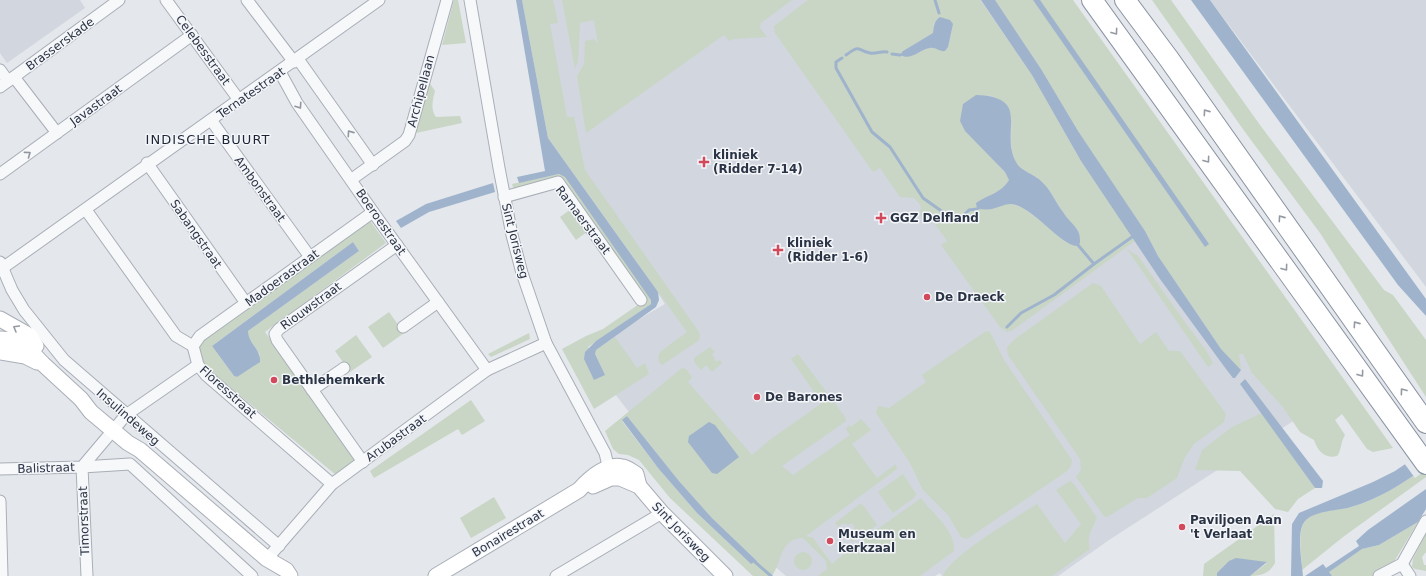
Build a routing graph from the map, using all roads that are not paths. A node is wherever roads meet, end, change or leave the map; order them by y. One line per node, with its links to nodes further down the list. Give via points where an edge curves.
1 (119, 0): 15 (street, Brasserskade)
2 (166, 0): 10 (street, Celebesstraat)
3 (247, 0): 12 (street)
4 (379, 0): 12 (street, Ternatestraat)
5 (447, 0): 20 (street, Archipellaan, via 409,135 405,141)
6 (470, 0): 23 (street, Sint Jorisweg)
7 (1092, 0): 46 (highway, one-way to 46)
8 (1125, 0): 11 (highway)
9 (1135, 0): 11 (highway)
10 (192, 35): 16 (street, Celebesstraat); 18 (street, Javastraat)
11 (1169, 58): 44 (highway, one-way to 11)
12 (296, 60): 14 (street, Ternatestraat); 20 (street, one-way to 12)
13 (0, 70): 15 (street)
14 (280, 72): 16 (street, Ternatestraat); 22 (street, Boeroestraat, one-way to 22, via 298,103)
15 (8, 82): 18 (street)
16 (239, 100): 17 (street, Ternatestraat)
17 (211, 120): 19 (street, Ternatestraat); 27 (street, Ambonstraat)
18 (57, 133): 21 (street, Javastraat, one-way to 18)
19 (147, 164): 24 (street, Ternatestraat); 31 (street, Sabangstraat)
20 (373, 165): 22 (street, Archipellaan)
21 (0, 174)
22 (352, 179): 25 (street, Boeroestraat)
23 (504, 197): 29 (street, Ramaerstraat, via 558,182); 35 (street, Sint Jorisweg, via 522,273)
24 (86, 210): 28 (street, Ternatestraat); 36 (street, via 176,336)
25 (373, 212): 26 (street, Boeroestraat); 27 (street, Madoerastraat)
26 (397, 245): 30 (street, Boeroestraat); 42 (street, Riouwstraat, via 279,329 276,334 277,340)
27 (310, 257): 31 (street, Madoerastraat)
28 (2, 264): 43 (street, Insulindeweg, via 12,290 24,310)
29 (641, 300)
30 (438, 302): 33 (street); 41 (street, Boeroestraat)
31 (246, 303): 36 (street, Madoerastraat, via 200,336)
32 (0, 319): 38 (main road, one-way to 32, via 30,336)
33 (403, 327)
34 (0, 339): 38 (main road, Insulindeweg, via 24,344)
35 (546, 343): 41 (street, Arubastraat); 49 (street, Sint Jorisweg, via 605,453)
36 (193, 346): 39 (street, Floresstraat)
37 (4, 355): 38 (main road, Insulindeweg, via 25,356)
38 (43, 364): 43 (main road, Insulindeweg, via 81,399 98,407)
39 (198, 365): 43 (street); 50 (street, Floresstraat)
40 (344, 368): 42 (street)
41 (487, 370): 45 (street, Arubastraat)
42 (312, 390): 45 (street, Riouwstraat)
43 (120, 423): 47 (street, Balistraat); 54 (street, Insulindeweg); 55 (main road, Insulindeweg, via 135,439 140,450)
44 (1426, 423)
45 (363, 462): 50 (street, Arubastraat)
46 (1426, 464)
47 (82, 467): 48 (street, Balistraat); 58 (street, Timorstraat); 59 (street, via 130,464)
48 (0, 469)
49 (610, 472): 52 (main road, Sint Jorisweg, via 623,466 636,474 639,486); 62 (main road, Bonairestraat, via 588,480 579,490)
50 (332, 484): 54 (street, Arubastraat)
51 (0, 501): 57 (street)
52 (662, 513): 63 (street); 64 (main road, Sint Jorisweg)
53 (1426, 521): 56 (street)
54 (279, 546): 55 (street, Arubastraat)
55 (267, 559): 60 (main road, Insulindeweg); 61 (main road, Insulindeweg, via 286,570)
56 (1402, 564): 65 (street); 66 (street)
57 (2, 576)
58 (87, 576)
59 (252, 576)
60 (279, 576)
61 (290, 576)
62 (436, 576)
63 (556, 576)
64 (725, 576)
65 (1379, 576)
66 (1410, 576)

